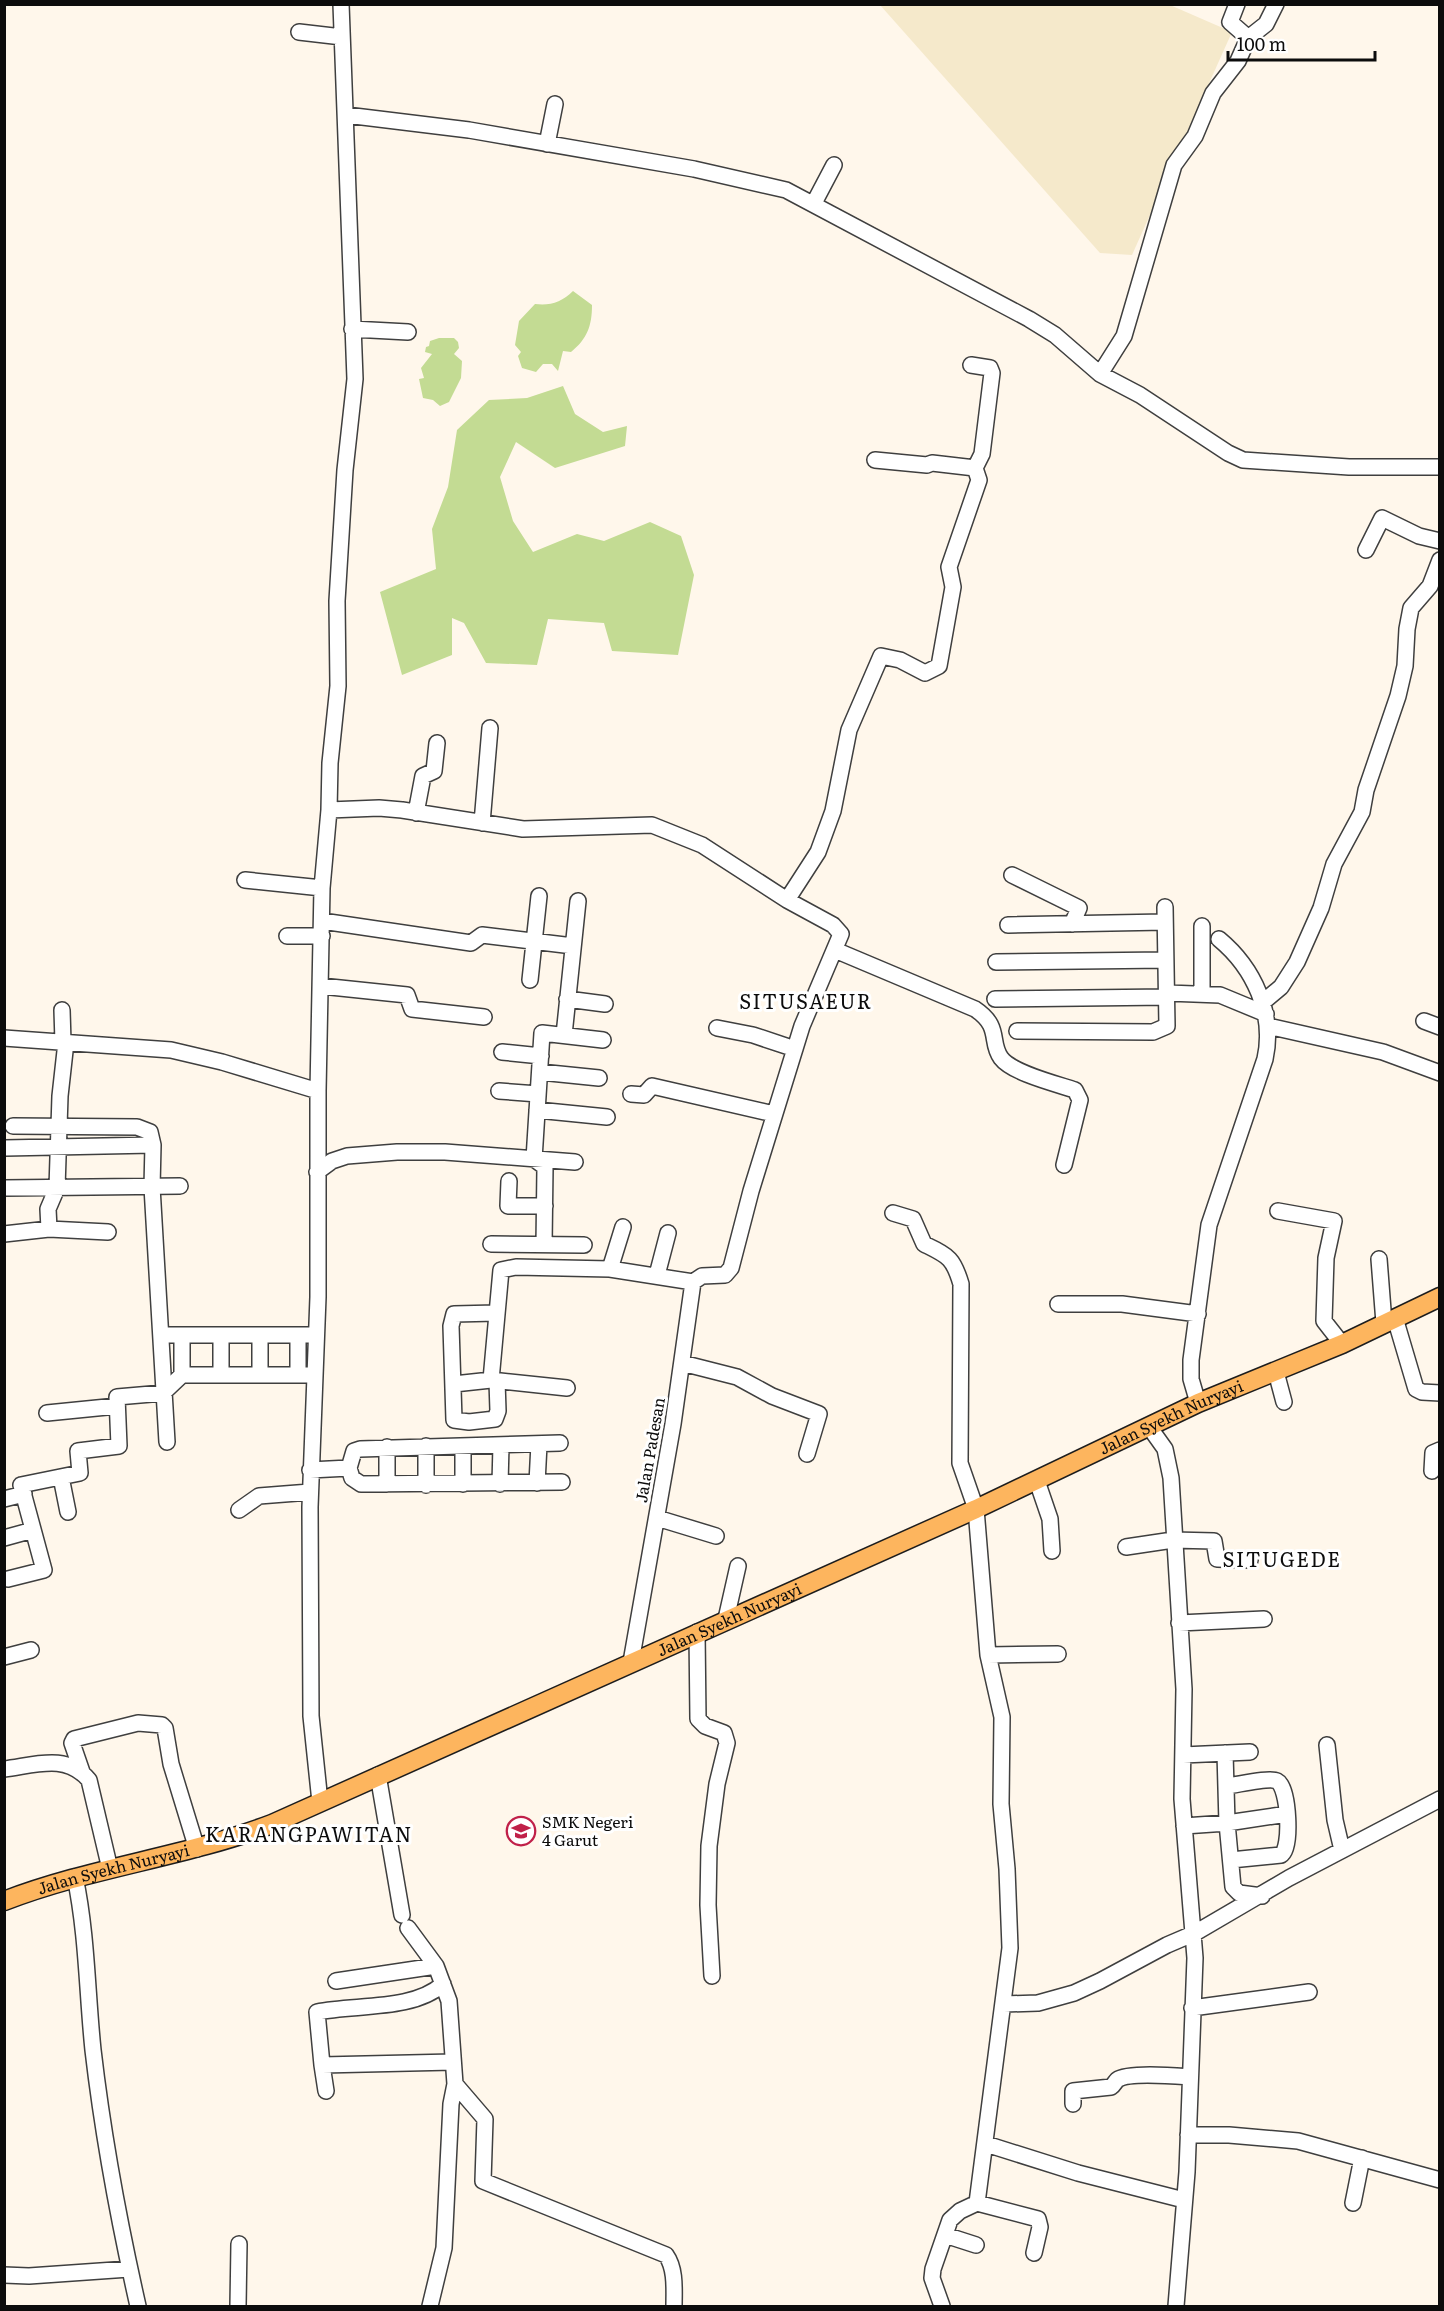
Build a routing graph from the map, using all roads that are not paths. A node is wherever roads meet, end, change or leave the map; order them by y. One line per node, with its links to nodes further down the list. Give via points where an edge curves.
1 (341, 4): 5 (street)
2 (1237, 4): 6 (street, via 1230,22)
3 (1276, 4): 6 (street, via 1266,24)
4 (300, 32): 5 (street)
5 (342, 37): 8 (street)
6 (1247, 39): 15 (street, via 1238,61 1209,100 1195,136 1174,165 1124,336)
7 (555, 104): 9 (street)
8 (346, 115): 9 (street); 12 (street)
9 (547, 144): 11 (street, via 753,180 786,189)
10 (834, 165): 11 (street)
11 (814, 203): 15 (street, via 1029,319 1055,335)
12 (352, 329): 13 (street); 24 (street, via 354,393 341,525 338,686)
13 (408, 332)
14 (971, 365): 18 (street, via 990,368 992,373 982,454)
15 (1100, 375): 17 (street, via 1140,395 1244,460 1349,467)
16 (875, 460): 18 (street)
17 (1440, 466)
18 (975, 468): 31 (street, via 979,480 972,493 973,503 949,567 953,587 939,666 924,674 900,660 881,656 849,730 833,812 818,852)
19 (1440, 541): 20 (street, via 1419,536 1382,518)
20 (1366, 550)
21 (1440, 560): 52 (street, via 1430,586 1409,614 1398,696 1362,812 1334,864 1321,908 1297,962)
22 (490, 728): 26 (street)
23 (437, 743): 25 (street, via 434,771 423,776)
24 (329, 810): 25 (street, via 379,808); 29 (street)
25 (416, 813): 26 (street)
26 (482, 823): 31 (street, via 523,829 645,824 662,828 702,845)
27 (1012, 875): 33 (street, via 1079,908)
28 (245, 879): 29 (street)
29 (322, 888): 36 (street)
30 (539, 896): 39 (street)
31 (787, 900): 41 (street, via 837,927 841,934)
32 (579, 901): 40 (street)
33 (1072, 924): 34 (street); 42 (street, via 1165,914)
34 (1008, 925)
35 (1202, 926): 46 (street)
36 (322, 928): 37 (street); 39 (street, via 471,943 482,935); 45 (street)
37 (287, 936)
38 (1219, 939): 52 (street, via 1245,966)
39 (534, 942): 40 (street); 44 (street)
40 (573, 946): 48 (street)
41 (835, 950): 62 (street); 82 (street, via 975,1009 989,1020 999,1054 1007,1064 1075,1090 1080,1100)
42 (1166, 960): 43 (street); 47 (street)
43 (996, 962)
44 (530, 980)
45 (321, 986): 53 (street, via 407,995 412,1009); 68 (street)
46 (1202, 994): 47 (street); 52 (street, via 1220,995)
47 (1168, 995): 49 (street); 57 (street, via 1167,1026 1153,1032)
48 (567, 999): 50 (street); 58 (street)
49 (995, 999)
50 (605, 1004)
51 (63, 1010): 61 (street)
52 (1266, 1014): 66 (street); 107 (street, via 1265,1059 1209,1225)
53 (484, 1017)
54 (1424, 1021): 55 (street)
55 (1440, 1027)
56 (717, 1028): 62 (street)
57 (1017, 1031)
58 (564, 1035): 60 (street); 64 (street, via 542,1033)
59 (4, 1038): 61 (street)
60 (603, 1040)
61 (64, 1042): 68 (street, via 197,1055); 76 (street)
62 (795, 1049): 73 (street)
63 (502, 1052): 64 (street)
64 (541, 1056): 65 (street)
65 (540, 1072): 67 (street); 70 (street)
66 (1440, 1073)
67 (599, 1078)
68 (318, 1091): 83 (street)
69 (499, 1091): 70 (street)
70 (538, 1094): 72 (street)
71 (631, 1094): 73 (street, via 644,1095 652,1086)
72 (537, 1110): 74 (street); 80 (street)
73 (774, 1114): 103 (street, via 729,1272 702,1276)
74 (607, 1116)
75 (13, 1126): 76 (street)
76 (58, 1127): 77 (street, via 146,1129); 78 (street)
77 (153, 1145): 78 (street); 86 (street)
78 (57, 1146): 79 (street); 88 (street)
79 (6, 1148)
80 (534, 1159): 81 (street); 83 (street, via 397,1152 347,1156); 89 (street, via 545,1167)
81 (575, 1162)
82 (1064, 1165)
83 (317, 1172): 109 (street)
84 (508, 1181): 89 (street, via 508,1206)
85 (180, 1186): 86 (street)
86 (152, 1187): 88 (street); 124 (street)
87 (4, 1188): 88 (street)
88 (57, 1188): 93 (street, via 48,1209)
89 (545, 1206): 98 (street)
90 (1278, 1211): 113 (street, via 1334,1221 1326,1258 1324,1321)
91 (893, 1213): 155 (street, via 913,1219 924,1244 946,1254 955,1264 961,1284 960,1463)
92 (623, 1227): 101 (street)
93 (49, 1229): 94 (street); 96 (street)
94 (108, 1232)
95 (668, 1233): 102 (street)
96 (4, 1234)
97 (491, 1244): 98 (street)
98 (544, 1245): 99 (street)
99 (584, 1245)
100 (1379, 1259): 108 (street)
101 (610, 1269): 102 (street); 106 (street, via 506,1268 499,1273)
102 (657, 1275): 103 (street)
103 (693, 1282): 114 (street, Jalan Padesan)
104 (1440, 1298): 108 (main road, Jalan Syekh Nuryayi)
105 (1058, 1304): 107 (street, via 1122,1304)
106 (496, 1313): 121 (street); 122 (street, via 454,1314)
107 (1198, 1314): 127 (street, via 1190,1370)
108 (1389, 1320): 113 (main road, Jalan Syekh Nuryayi); 125 (street, via 1416,1389)
109 (316, 1335): 116 (street, via 174,1336); 120 (street)
110 (221, 1338): 117 (street)
111 (260, 1338): 118 (street)
112 (298, 1338): 119 (street)
113 (1342, 1344): 115 (main road, Jalan Syekh Nuryayi)
114 (682, 1363): 139 (street, via 737,1377 819,1414); 157 (street, Jalan Padesan)
115 (1276, 1372): 126 (street); 127 (main road, Jalan Syekh Nuryayi)
116 (182, 1375): 117 (street); 124 (street)
117 (221, 1375): 118 (street)
118 (260, 1375): 119 (street)
119 (298, 1375): 120 (street)
120 (315, 1375): 141 (street)
121 (494, 1381): 122 (street); 122 (street, via 498,1411 493,1421 454,1420); 123 (street)
122 (454, 1384)
123 (567, 1388)
124 (163, 1393): 128 (street, via 117,1397); 131 (street)
125 (1440, 1393)
126 (1284, 1402)
127 (1198, 1403): 130 (main road, Jalan Syekh Nuryayi)
128 (117, 1406): 129 (street); 143 (street, via 119,1446 78,1451 80,1473)
129 (47, 1413)
130 (1150, 1428): 144 (main road, Jalan Syekh Nuryayi); 161 (street, via 1168,1458)
131 (167, 1442)
132 (560, 1443): 133 (street)
133 (539, 1444): 134 (street); 146 (street)
134 (501, 1445): 136 (street); 149 (street)
135 (426, 1446): 136 (street); 137 (street); 150 (street)
136 (463, 1446): 148 (street)
137 (387, 1447): 140 (street, via 354,1451); 147 (street)
138 (1440, 1450): 142 (street, via 1433,1453)
139 (807, 1454)
140 (349, 1468): 141 (street); 147 (street, via 356,1482)
141 (310, 1470): 151 (street)
142 (1432, 1471)
143 (61, 1477): 152 (street, via 21,1485); 156 (street)
144 (1037, 1481): 155 (main road, Jalan Syekh Nuryayi); 163 (street, via 1050,1520)
145 (562, 1482): 146 (street)
146 (537, 1483): 149 (street)
147 (387, 1484): 150 (street)
148 (463, 1484): 149 (street); 150 (street)
149 (500, 1484)
150 (426, 1485)
151 (310, 1492): 154 (street, via 259,1496); 185 (street, via 311,1716)
152 (24, 1494): 153 (street); 158 (street)
153 (4, 1499)
154 (239, 1509)
155 (976, 1509): 167 (main road, Jalan Syekh Nuryayi); 173 (street)
156 (68, 1512)
157 (657, 1518): 159 (street); 175 (street, Jalan Padesan)
158 (33, 1530): 160 (street); 166 (street, via 44,1570)
159 (716, 1536)
160 (4, 1538)
161 (1173, 1540): 162 (street); 164 (street, via 1214,1540 1217,1559); 169 (street)
162 (1126, 1546)
163 (1052, 1551)
164 (1250, 1560)
165 (738, 1566): 167 (street)
166 (8, 1579)
167 (726, 1619): 170 (main road, Jalan Syekh Nuryayi)
168 (1264, 1619): 169 (street)
169 (1179, 1623): 179 (street)
170 (697, 1632): 175 (main road, Jalan Syekh Nuryayi); 198 (street, via 698,1719 705,1726 720,1730 727,1743 709,1846)
171 (31, 1650): 174 (street)
172 (1058, 1654): 173 (street)
173 (988, 1655): 202 (street, via 1002,1718 1001,1804 1010,1948)
174 (4, 1657)
175 (630, 1662): 182 (main road, Jalan Syekh Nuryayi)
176 (1327, 1745): 190 (street)
177 (1250, 1752): 178 (street)
178 (1225, 1753): 179 (street); 183 (street)
179 (1183, 1755): 188 (street)
180 (4, 1769): 181 (street, via 63,1762)
181 (82, 1772): 189 (street, via 72,1743 74,1738 138,1723 162,1725); 192 (street, via 89,1780)
182 (378, 1775): 185 (main road, Jalan Syekh Nuryayi); 197 (street, via 405,1922)
183 (1226, 1786): 186 (street, via 1276,1780 1285,1789); 187 (street)
184 (1440, 1799): 190 (street)
185 (320, 1802): 189 (main road, Jalan Syekh Nuryayi)
186 (1287, 1814): 187 (street); 191 (street, via 1286,1853)
187 (1227, 1823): 188 (street); 191 (street)
188 (1185, 1826): 196 (street)
189 (197, 1849): 192 (main road, Jalan Syekh Nuryayi)
190 (1342, 1850): 194 (street)
191 (1231, 1860): 194 (street, via 1234,1890)
192 (110, 1869): 193 (main road, Jalan Syekh Nuryayi)
193 (75, 1877): 195 (main road, Jalan Syekh Nuryayi); 221 (street, via 82,1910 102,2121)
194 (1262, 1896): 196 (street)
195 (4, 1901)
196 (1195, 1933): 202 (street, via 1074,1993 1024,2005); 203 (street)
197 (436, 1966): 199 (street); 200 (street)
198 (712, 1976)
199 (336, 1981)
200 (443, 1984): 204 (street, via 451,2013); 205 (street, via 429,1995 405,2002 317,2012)
201 (1309, 1992): 203 (street)
202 (1004, 2004): 211 (street)
203 (1192, 2008): 206 (street)
204 (453, 2062): 205 (street); 207 (street)
205 (322, 2065): 208 (street)
206 (1190, 2077): 209 (street, via 1124,2078 1111,2087 1074,2091); 210 (street)
207 (455, 2084): 225 (street, via 444,2248); 226 (street, via 485,2119 483,2181 666,2255 671,2261)
208 (326, 2091)
209 (1073, 2104)
210 (1188, 2135): 212 (street, via 1280,2139); 214 (street)
211 (986, 2144): 214 (street); 215 (street)
212 (1362, 2158): 213 (street); 216 (street)
213 (1440, 2180)
214 (1184, 2200): 228 (street)
215 (977, 2203): 217 (street, via 950,2220); 220 (street, via 1038,2219)
216 (1353, 2203)
217 (945, 2235): 219 (street); 227 (street, via 932,2278)
218 (239, 2244): 224 (street)
219 (976, 2245)
220 (1034, 2253)
221 (129, 2269): 222 (street); 223 (street)
222 (4, 2275)
223 (138, 2307)
224 (238, 2307)
225 (430, 2307)
226 (674, 2307)
227 (942, 2307)
228 (1176, 2307)

